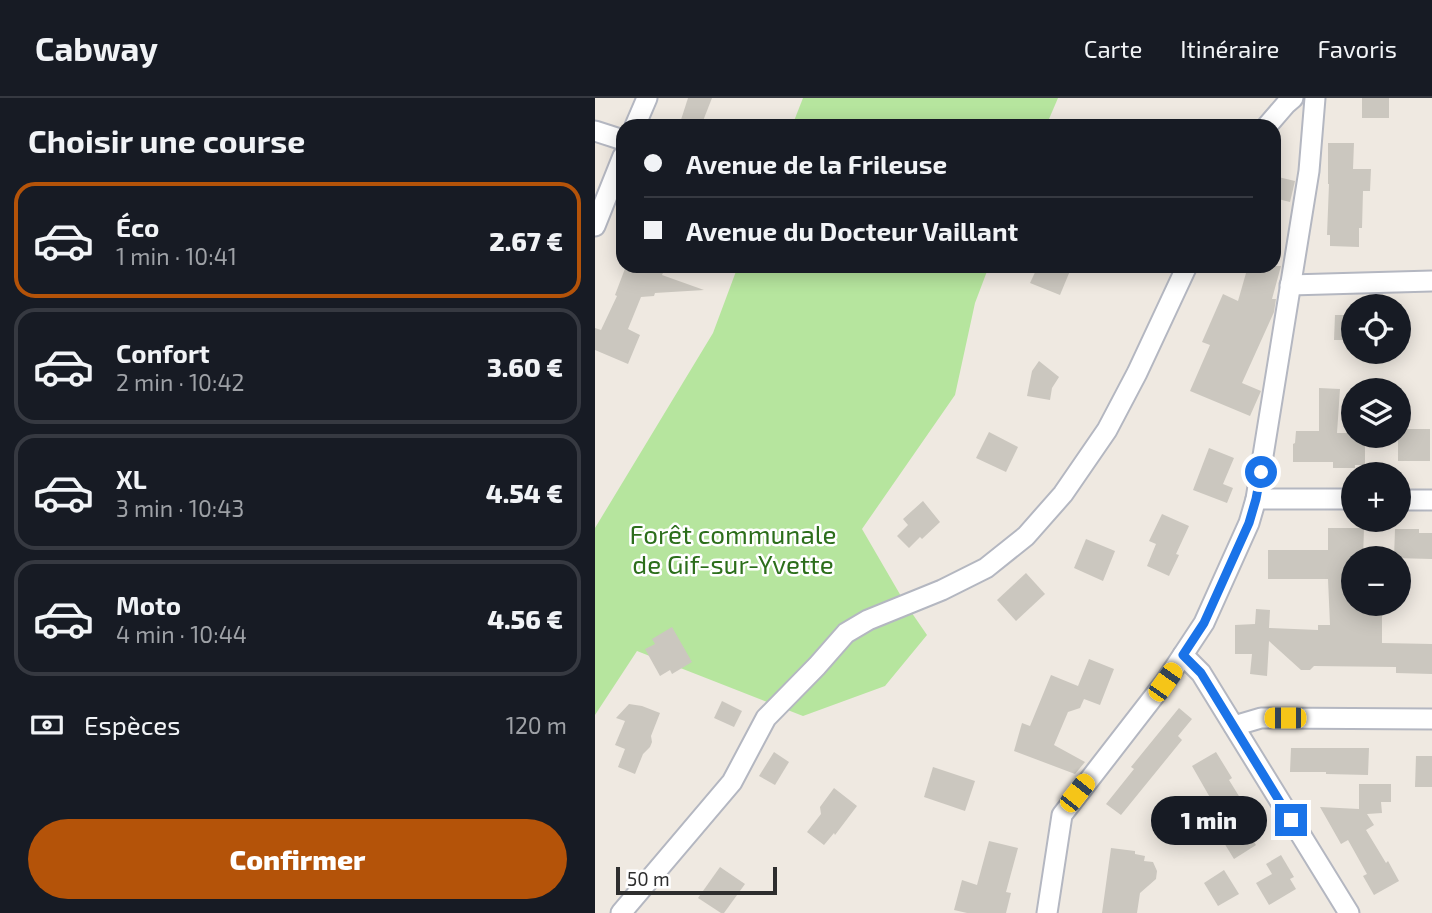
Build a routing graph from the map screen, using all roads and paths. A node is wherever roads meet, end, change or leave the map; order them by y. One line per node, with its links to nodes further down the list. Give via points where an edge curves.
1 (647, 98): 4 (street)
2 (1293, 98): 5 (street)
3 (1314, 98): 12 (street, via 1309,171)
4 (638, 119)
5 (1273, 119)
6 (595, 131): 7 (street)
7 (616, 138)
8 (616, 174): 9 (street)
9 (595, 226)
10 (1184, 273): 20 (street, via 1107,430 1056,503 1026,536 986,568 846,633 766,718 732,782)
11 (1432, 281): 12 (street)
12 (1290, 285): 13 (street)
13 (1256, 499): 14 (street); 17 (street, via 1204,623)
14 (1341, 499)
15 (1411, 499): 16 (street)
16 (1432, 500)
17 (1183, 655): 19 (street, via 1201,673); 21 (street, via 1062,815)
18 (1432, 719): 19 (street, via 1261,718)
19 (1234, 726): 22 (street)
20 (621, 913)
21 (1047, 913)
22 (1349, 913)

